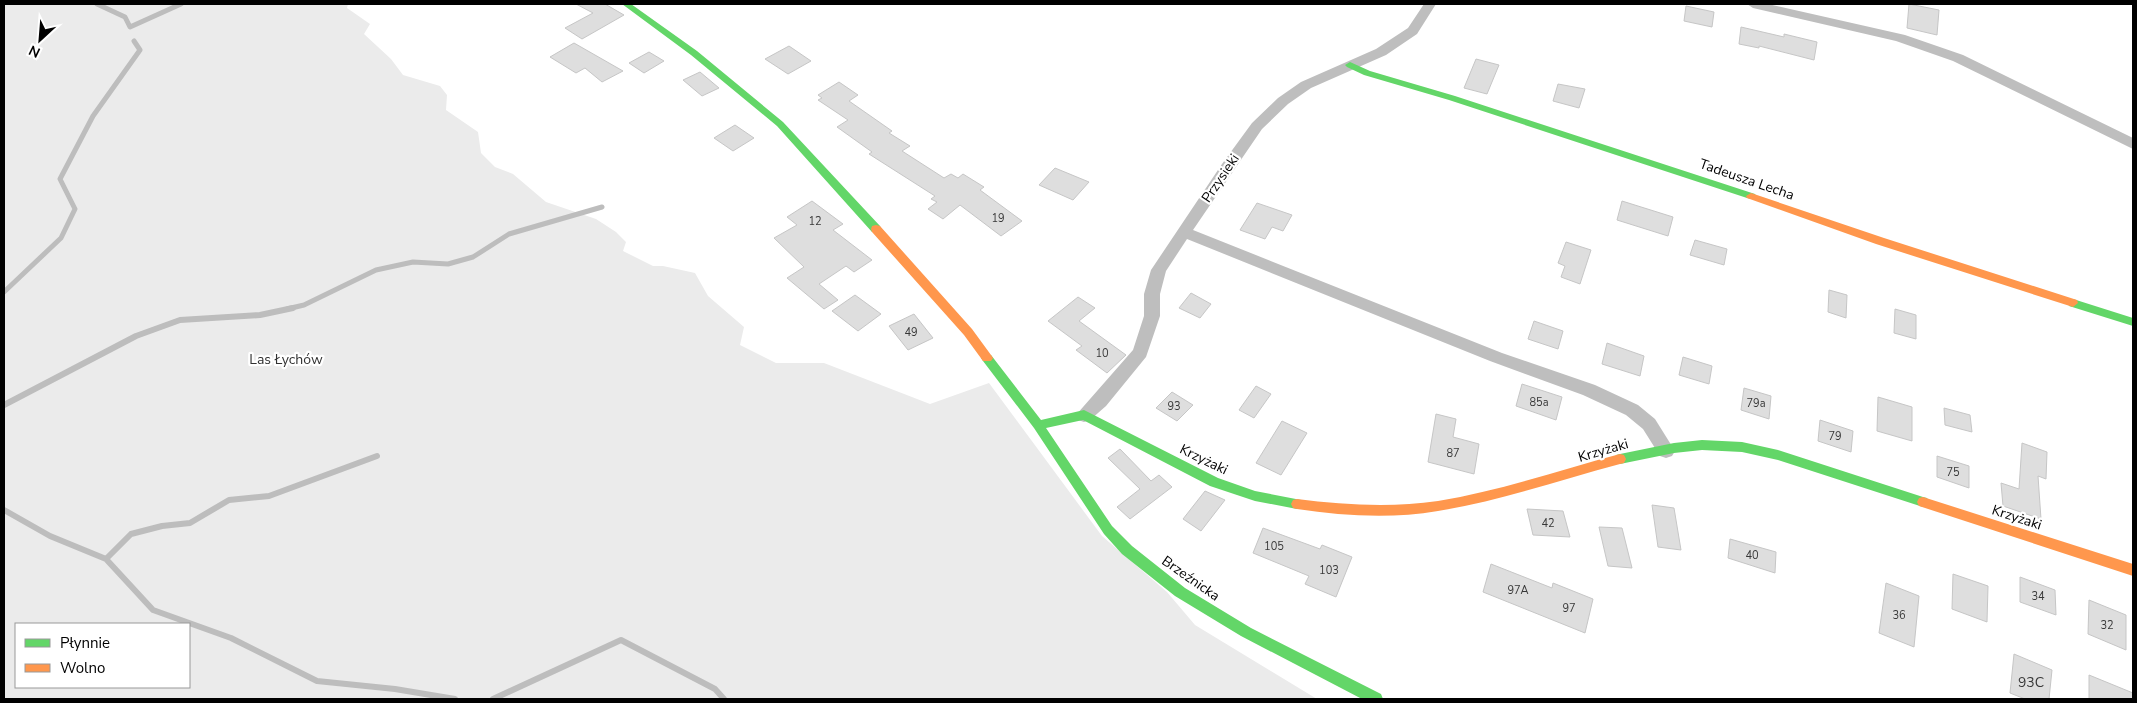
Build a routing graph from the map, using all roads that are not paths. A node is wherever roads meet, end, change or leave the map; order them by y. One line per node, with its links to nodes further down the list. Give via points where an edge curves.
1 (626, 4): 9 (street, Brzeźnicka, via 702,59 780,124 968,332)
2 (1430, 4): 4 (street, Przysieki, via 1413,31 1381,52)
3 (1753, 4): 5 (street, via 1900,38 1958,58)
4 (1350, 65): 6 (street, Przysieki, via 1306,85 1257,126); 7 (street, Tadeusza Lecha)
5 (2133, 144)
6 (1184, 232): 8 (street, Przysieki, via 1160,270 1152,294 1152,316 1140,353); 10 (street, via 1496,357 1589,390 1632,410 1649,424)
7 (2133, 322)
8 (1084, 415): 9 (street); 10 (street, Krzyżaki, via 1233,489 1271,500 1334,507 1418,508 1501,492 1643,454)
9 (1038, 425): 12 (street, Brzeźnicka, via 1108,530 1127,550 1180,592 1246,632)
10 (1666, 451): 11 (street, Krzyżaki, via 1730,446 1778,455)
11 (2133, 570)
12 (1376, 699)

